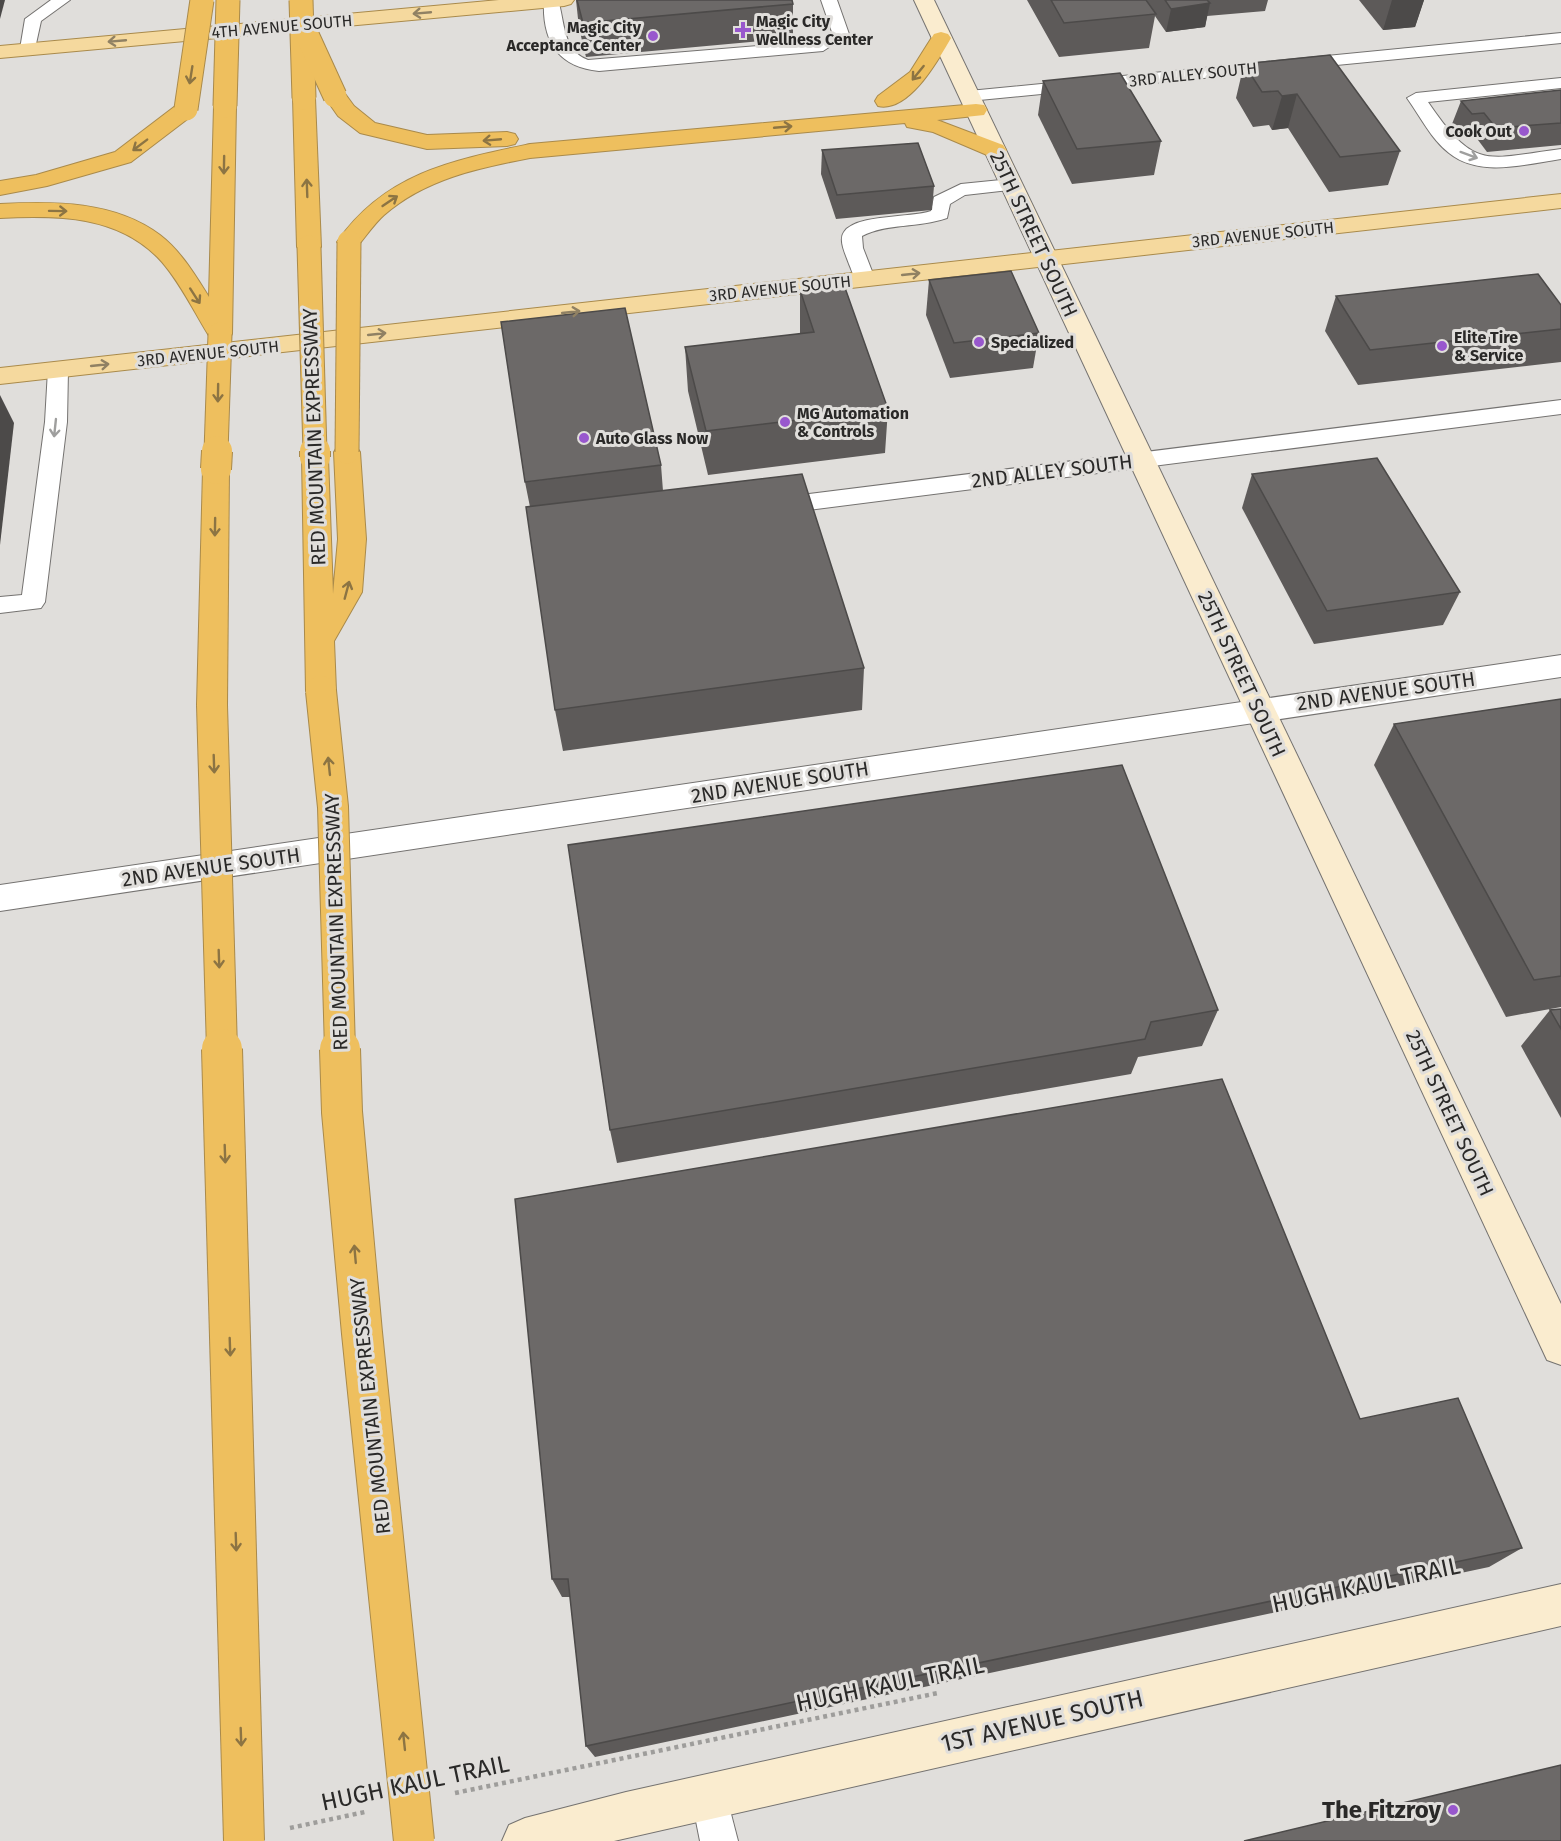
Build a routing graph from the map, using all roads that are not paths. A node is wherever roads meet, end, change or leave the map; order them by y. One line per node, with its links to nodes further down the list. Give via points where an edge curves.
1 (62, 0): 11 (lane, via 33,19)
2 (202, 0): 19 (highway, one-way to 19, bridge, via 186,109 123,157)
3 (228, 0): 24 (highway, one-way to 24, bridge)
4 (301, 0): 8 (highway, RED MOUNTAIN EXPRESSWAY, bridge)
5 (829, 0): 7 (lane, via 841,34 823,46 599,66 581,66 568,58 555,27)
6 (924, 0): 9 (street, 25TH STREET SOUTH)
7 (558, 1): 11 (main road, 4TH AVENUE SOUTH, one-way to 11)
8 (302, 23): 15 (highway, one-way to 8, bridge, via 490,141 427,142 368,128 346,111 335,96); 31 (highway, RED MOUNTAIN EXPRESSWAY, one-way to 8, bridge)
9 (942, 38): 14 (street, 25TH STREET SOUTH); 15 (highway, one-way to 15, via 918,76)
10 (1561, 38): 14 (lane, 3RD ALLEY SOUTH)
11 (28, 49): 12 (main road, 4TH AVENUE SOUTH)
12 (0, 52)
13 (1561, 83): 17 (lane, one-way to 17, via 1416,98 1456,150 1467,156 1498,161)
14 (972, 103): 15 (highway); 16 (street, 25TH STREET SOUTH)
15 (889, 109): 16 (highway); 31 (highway, one-way to 15, bridge, via 348,592 352,539 347,452 349,242 376,210 418,182 467,164 530,151)
16 (995, 150): 18 (street, 25TH STREET SOUTH)
17 (1561, 154)
18 (1011, 185): 22 (street, 25TH STREET SOUTH); 23 (lane, via 953,192 941,201 940,214 924,222 863,226 852,234)
19 (0, 188)
20 (1561, 201): 22 (main road, 3RD AVENUE SOUTH)
21 (0, 211): 24 (highway, one-way to 24, via 73,211 110,218 144,233 170,257)
22 (1045, 259): 23 (main road, 3RD AVENUE SOUTH, one-way to 22); 28 (street, 25TH STREET SOUTH)
23 (865, 279): 25 (main road, 3RD AVENUE SOUTH, one-way to 23)
24 (220, 334): 38 (highway, one-way to 38, bridge, via 212,705)
25 (58, 370): 26 (main road, 3RD AVENUE SOUTH); 30 (lane, one-way to 30, via 56,422 33,602)
26 (0, 376)
27 (1561, 407): 28 (lane, 2ND ALLEY SOUTH)
28 (1140, 460): 29 (lane, 2ND ALLEY SOUTH); 33 (street, 25TH STREET SOUTH)
29 (753, 509)
30 (0, 606)
31 (320, 641): 39 (highway, RED MOUNTAIN EXPRESSWAY, one-way to 31, bridge, via 342,1112 333,807)
32 (1561, 666): 33 (street, 2ND AVENUE SOUTH)
33 (1258, 709): 34 (street, 2ND AVENUE SOUTH); 35 (street, 25TH STREET SOUTH)
34 (0, 898)
35 (1561, 1347)
36 (1561, 1605): 37 (street, 1ST AVENUE SOUTH)
37 (710, 1796): 40 (street, 1ST AVENUE SOUTH); 41 (lane)
38 (244, 1841)
39 (414, 1841)
40 (525, 1841)
41 (719, 1841)

